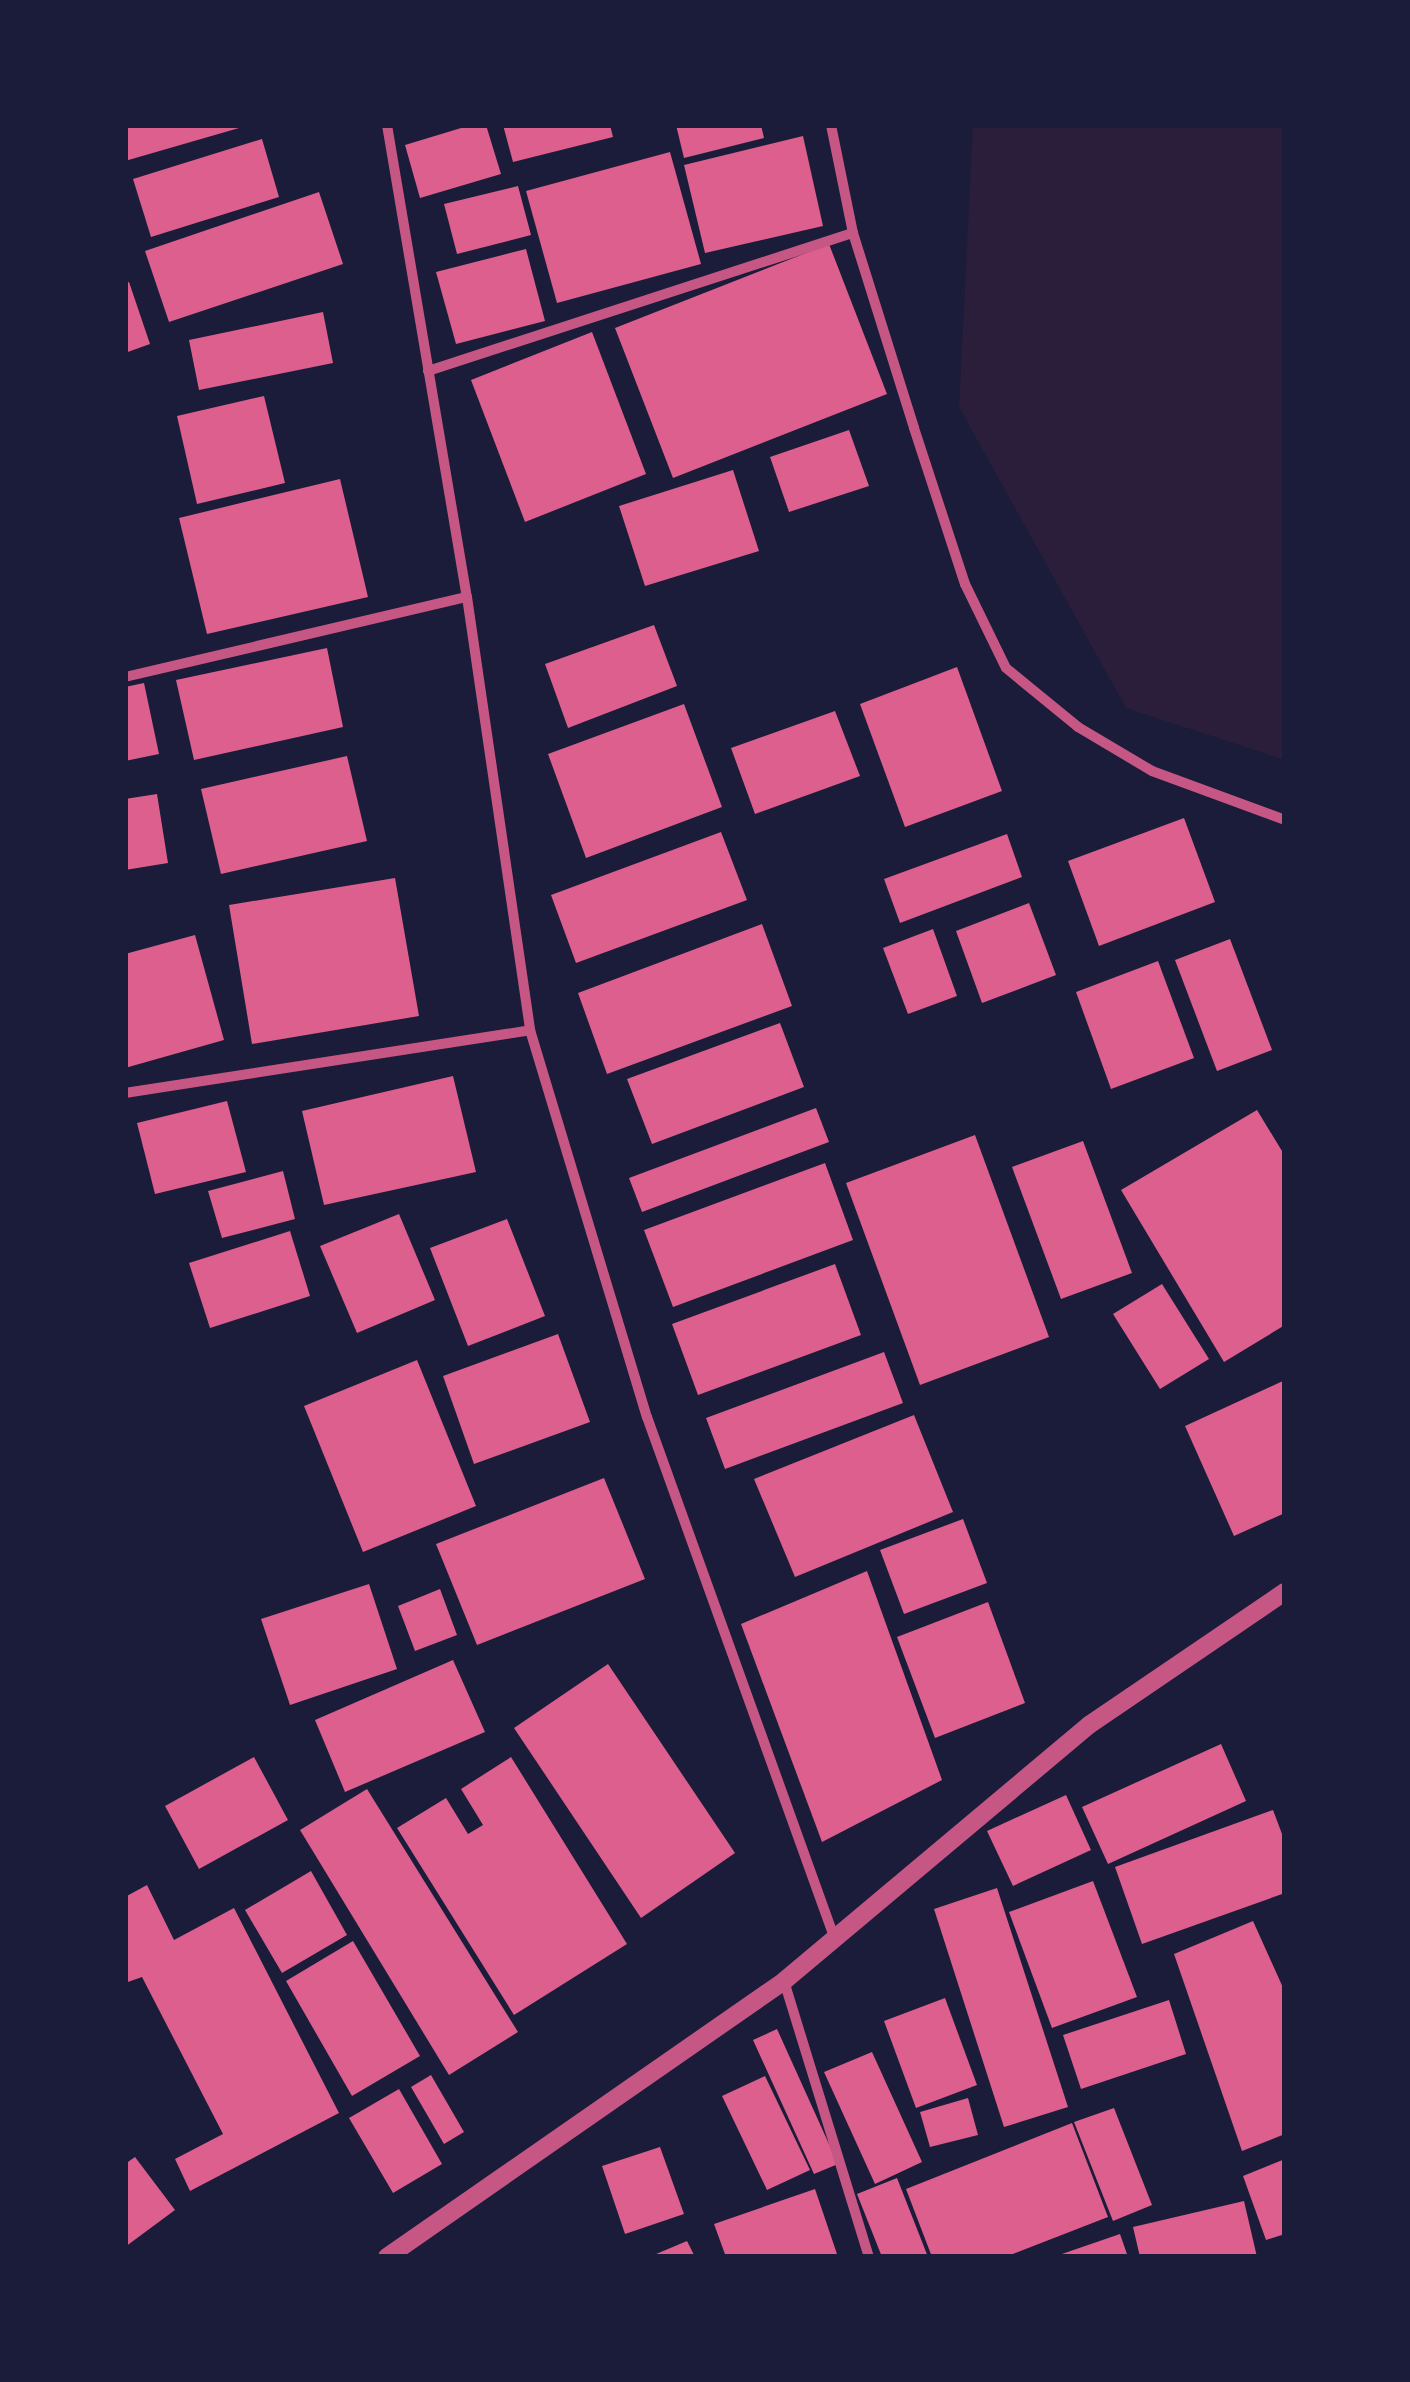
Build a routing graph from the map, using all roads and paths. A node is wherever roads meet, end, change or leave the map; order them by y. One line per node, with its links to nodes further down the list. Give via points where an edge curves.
1 (387, 125): 4 (street)
2 (830, 125): 3 (street)
3 (853, 233): 4 (street); 7 (street, via 965,584 1006,668 1078,727 1152,771)
4 (428, 371): 5 (street)
5 (467, 597): 6 (street); 8 (street)
6 (125, 678)
7 (1285, 820)
8 (530, 1030): 9 (street); 11 (street, via 648,1417)
9 (125, 1094)
10 (1285, 1592): 11 (street, via 1090,1725)
11 (833, 1934): 12 (street)
12 (784, 1981): 13 (street); 15 (street)
13 (408, 2250): 14 (street)
14 (387, 2257)
15 (870, 2257)

